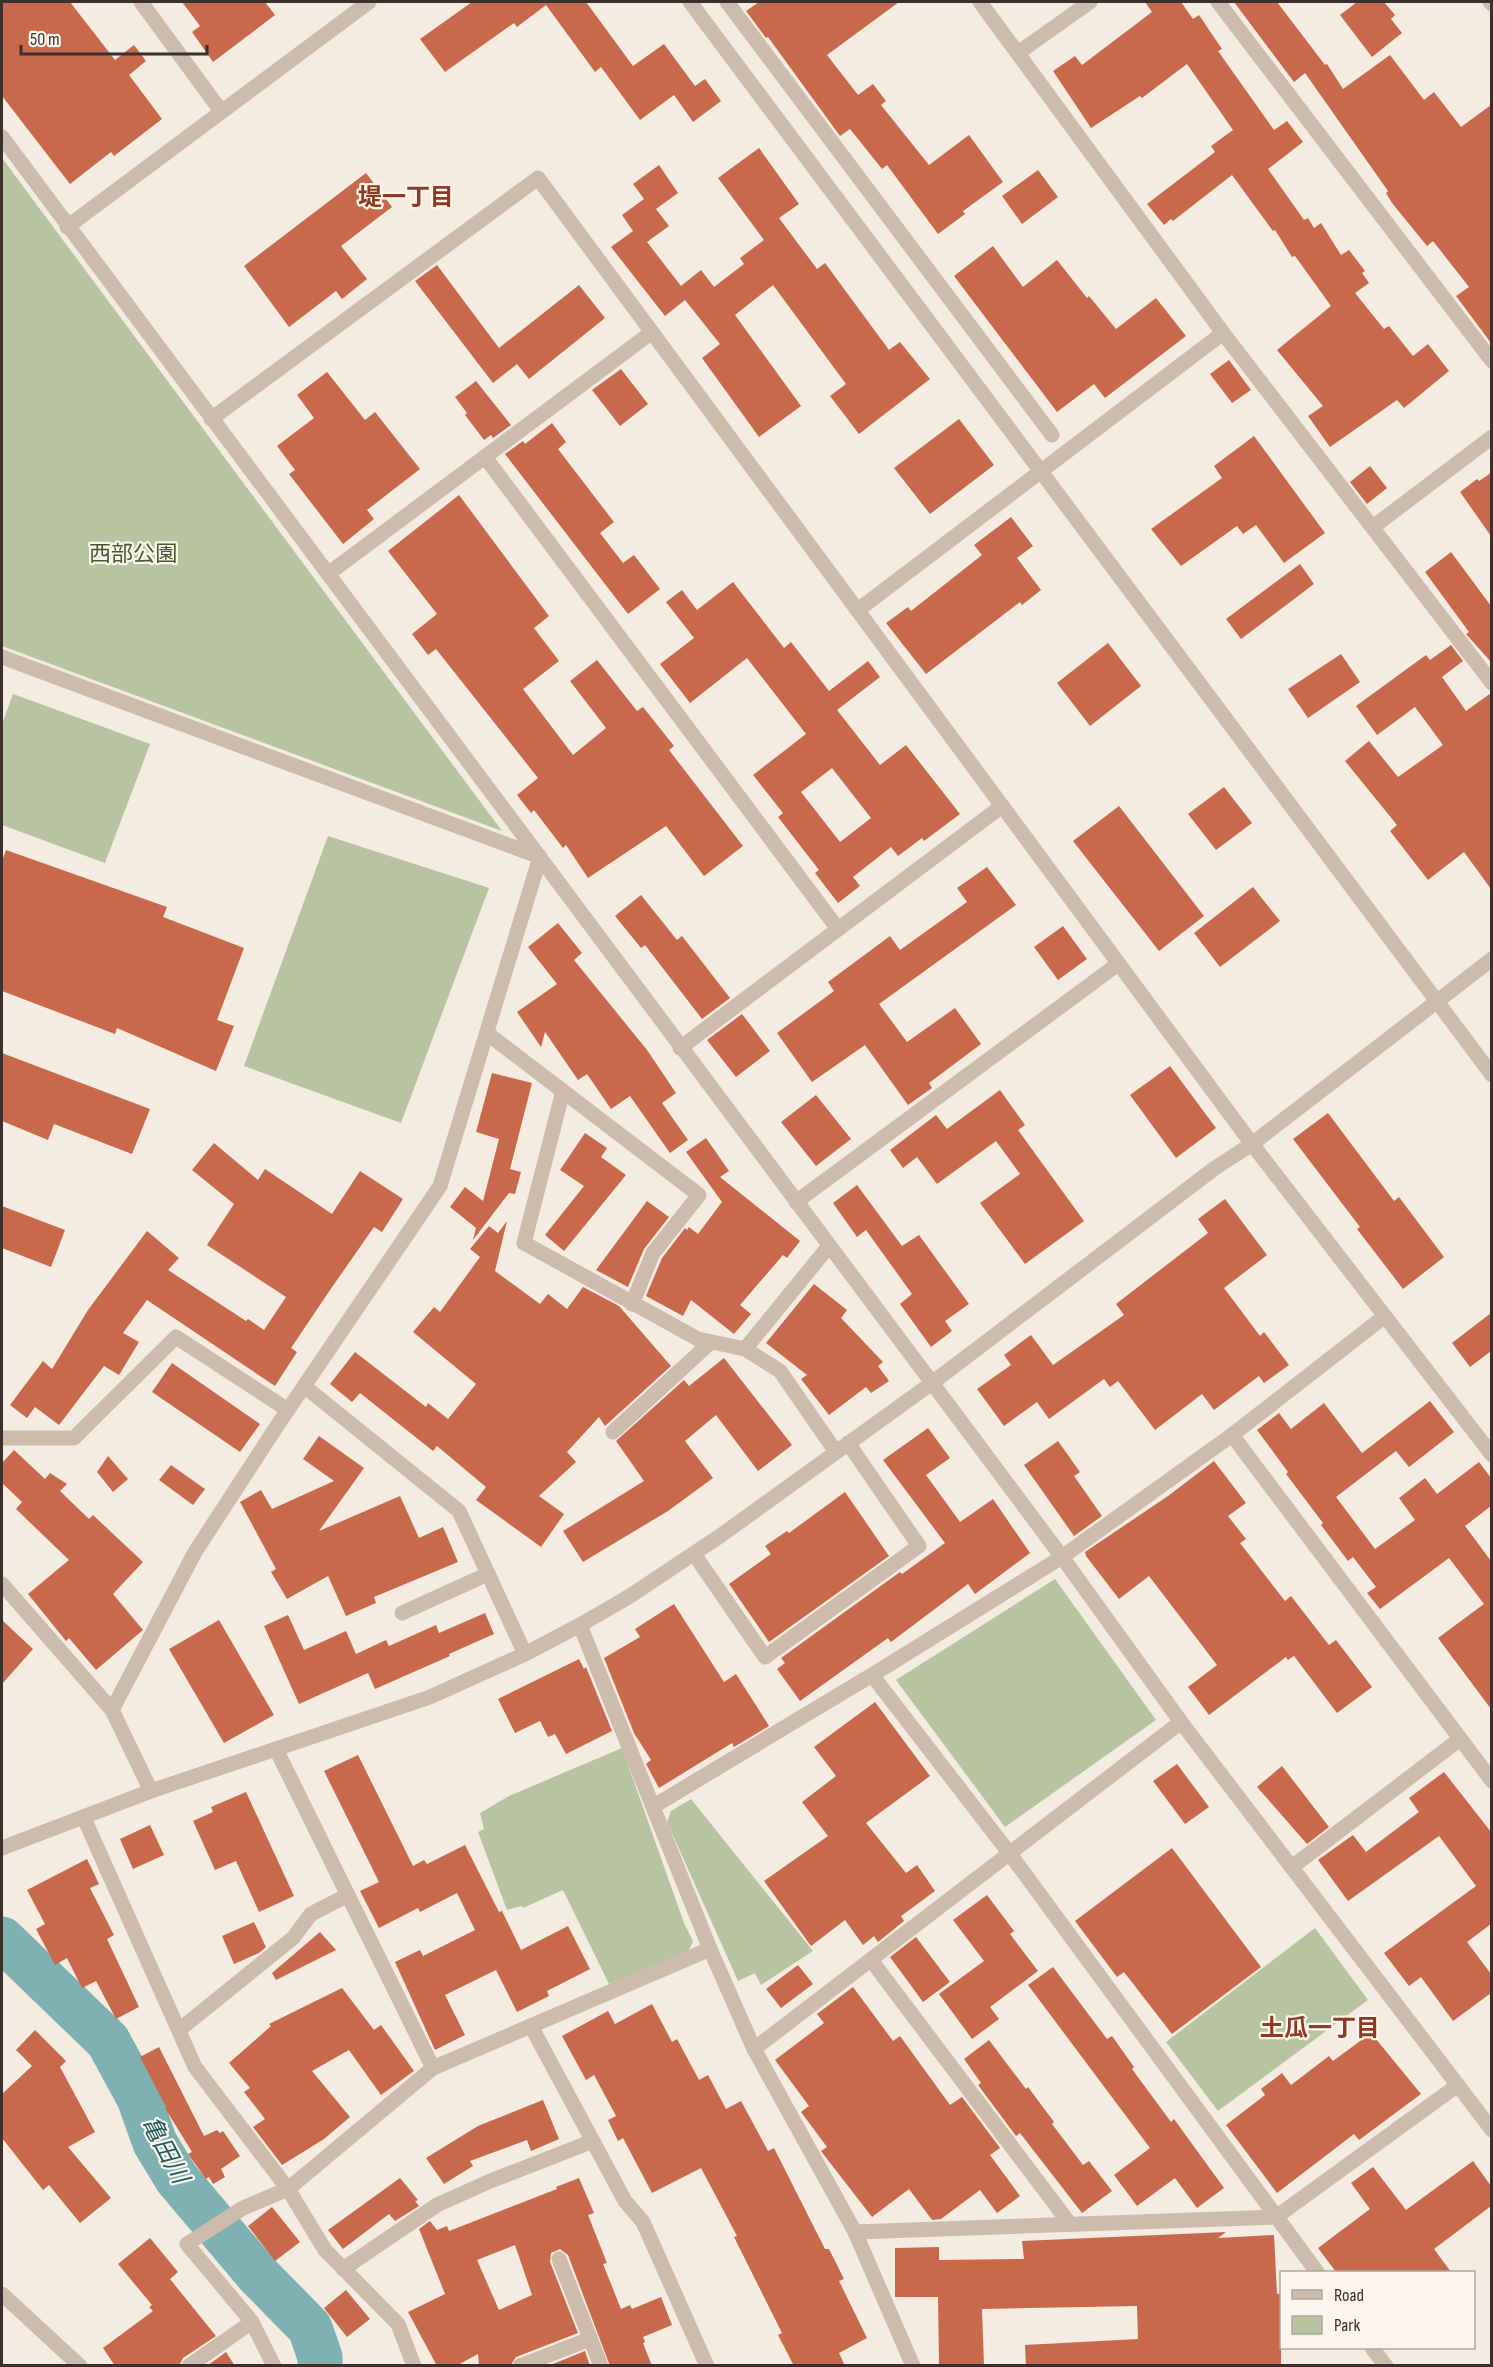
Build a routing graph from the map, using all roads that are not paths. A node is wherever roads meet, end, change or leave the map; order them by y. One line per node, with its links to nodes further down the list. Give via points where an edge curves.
1 (141, 2): 9 (street)
2 (369, 2): 9 (street)
3 (690, 2): 19 (street)
4 (727, 2): 16 (street)
5 (980, 2): 8 (street)
6 (1090, 2): 8 (street)
7 (1218, 2): 14 (street)
8 (1018, 53): 13 (street)
9 (221, 111): 11 (street)
10 (2, 137): 11 (street)
11 (67, 227): 15 (street)
12 (652, 332): 15 (street, via 538,178); 18 (street); 22 (street)
13 (1223, 333): 19 (street); 20 (street)
14 (1491, 361)
15 (211, 419): 21 (street)
16 (1052, 435)
17 (1491, 437): 20 (street)
18 (485, 456): 21 (street); 27 (street)
19 (1042, 470): 22 (street); 30 (street)
20 (1373, 527): 24 (street)
21 (328, 574): 26 (street)
22 (858, 610): 25 (street)
23 (2, 657): 26 (street)
24 (1491, 683)
25 (1002, 806): 27 (street); 29 (street)
26 (540, 857): 31 (street); 32 (street)
27 (838, 929): 32 (street)
28 (1491, 959): 30 (street)
29 (1118, 964): 35 (street); 36 (street)
30 (1435, 1001): 33 (street); 35 (street)
31 (488, 1034): 34 (street); 43 (street, via 440,1186)
32 (680, 1048): 36 (street)
33 (1491, 1075)
34 (563, 1091): 38 (street, via 524,1243); 38 (street, via 699,1195 653,1253)
35 (1252, 1144): 39 (street); 42 (street)
36 (796, 1203): 37 (street)
37 (829, 1246): 41 (street); 42 (street)
38 (632, 1304): 40 (street)
39 (1385, 1316): 46 (street); 49 (street)
40 (711, 1342): 41 (street); 45 (street)
41 (745, 1349): 48 (street, via 780,1371)
42 (932, 1383): 48 (street); 51 (street)
43 (304, 1386): 44 (street); 52 (street, via 459,1511)
44 (288, 1410): 47 (street, via 176,1336 74,1438); 58 (street, via 195,1552)
45 (613, 1432)
46 (1232, 1435): 51 (street); 60 (street)
47 (2, 1438)
48 (842, 1448): 50 (street); 50 (street, via 919,1546 775,1650 765,1657)
49 (1491, 1455)
50 (694, 1554): 55 (street)
51 (1062, 1557): 57 (street); 59 (street)
52 (488, 1574): 54 (street); 56 (street)
53 (2, 1584): 58 (street)
54 (402, 1613)
55 (580, 1625): 56 (street); 64 (street)
56 (525, 1654): 61 (street, via 430,1697)
57 (872, 1675): 64 (street); 67 (street)
58 (112, 1710): 63 (street)
59 (1181, 1722): 67 (street); 68 (street)
60 (1460, 1739): 62 (street); 68 (street)
61 (276, 1749): 63 (street); 69 (street)
62 (1491, 1781)
63 (151, 1791): 65 (street)
64 (654, 1806): 70 (street)
65 (84, 1818): 66 (street); 73 (street)
66 (2, 1848)
67 (1010, 1854): 71 (street); 80 (street)
68 (1292, 1867): 76 (street)
69 (348, 1895): 73 (street, via 311,1914 293,1938); 75 (street)
70 (710, 1949): 72 (street); 74 (street)
71 (871, 1960): 74 (street); 81 (street)
72 (531, 2026): 75 (street); 78 (street)
73 (179, 2030): 79 (street, via 195,2067)
74 (754, 2049): 82 (street)
75 (433, 2068): 79 (street)
76 (1458, 2085): 77 (street); 80 (street)
77 (1491, 2130)
78 (593, 2141): 84 (street, via 437,2205); 96 (street, via 625,2201 643,2222)
79 (288, 2188): 84 (street, via 325,2250); 87 (street, via 229,2216 187,2244)
80 (1276, 2217): 81 (street); 85 (street)
81 (1070, 2224): 82 (street)
82 (855, 2232): 97 (street)
83 (559, 2259): 88 (street)
84 (343, 2269): 93 (street, via 398,2324)
85 (1316, 2271)
86 (2, 2294): 90 (street)
87 (252, 2322): 91 (street); 92 (street)
88 (590, 2339): 94 (street); 95 (street)
89 (1373, 2349): 98 (street)
90 (80, 2366)
91 (189, 2366)
92 (274, 2366)
93 (414, 2366)
94 (520, 2366)
95 (601, 2366)
96 (707, 2366)
97 (913, 2366)
98 (1386, 2366)

